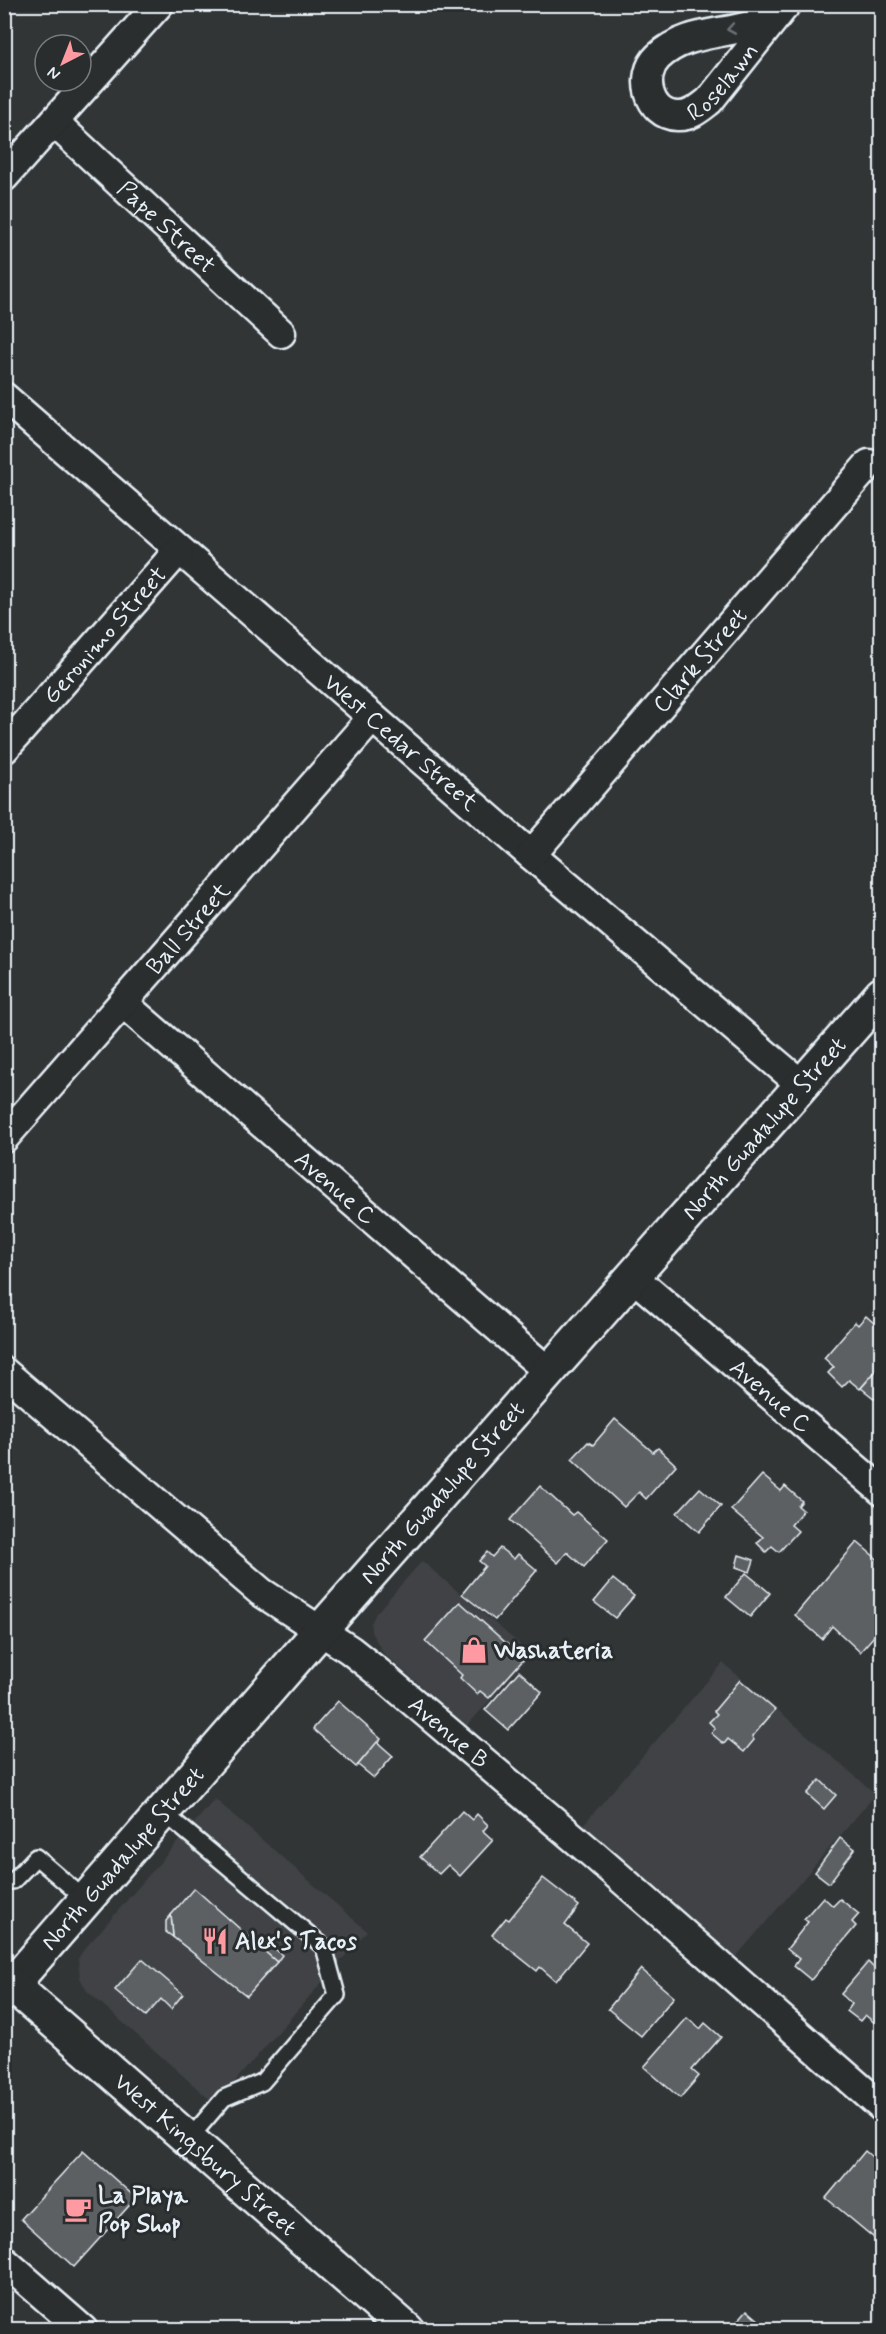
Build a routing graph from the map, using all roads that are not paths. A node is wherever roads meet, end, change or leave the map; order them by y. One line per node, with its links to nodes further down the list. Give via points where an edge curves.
1 (159, 4): 3 (street)
2 (785, 6): 2 (street, Roselawn, one-way to 2, via 751,25 702,34 675,45 656,58 647,72 649,96 661,111 676,116 694,113 709,101)
3 (54, 122): 4 (street); 5 (street, Pape Street)
4 (4, 177)
5 (281, 333)
6 (4, 398): 8 (street, West Cedar Street)
7 (869, 464): 11 (street, Clark Street)
8 (179, 550): 9 (street, West Cedar Street); 10 (street, Geronimo Street)
9 (372, 718): 11 (street, West Cedar Street); 13 (street, Ball Street)
10 (4, 749)
11 (531, 855): 14 (street, West Cedar Street)
12 (882, 994): 14 (street, North Guadalupe Street)
13 (124, 1004): 15 (street, Ball Street); 18 (street, Avenue C)
14 (802, 1084): 16 (street, North Guadalupe Street)
15 (4, 1138)
16 (633, 1277): 18 (street, North Guadalupe Street); 19 (street, Avenue C)
17 (4, 1372): 20 (street, Avenue B, via 261,1592)
18 (549, 1372): 20 (street, North Guadalupe Street)
19 (882, 1491)
20 (319, 1632): 21 (street, North Guadalupe Street); 25 (street, Avenue B, via 379,1672)
21 (163, 1812): 23 (street, North Guadalupe Street); 26 (lane, via 324,1947 337,1995 262,2082 224,2098)
22 (4, 1881): 23 (lane, via 13,1881 36,1857)
23 (86, 1900): 24 (street, North Guadalupe Street)
24 (7, 1986): 26 (street, West Kingsbury Street)
25 (882, 2106)
26 (189, 2139): 29 (street, West Kingsbury Street)
27 (4, 2261): 28 (street)
28 (83, 2330)
29 (407, 2330)

